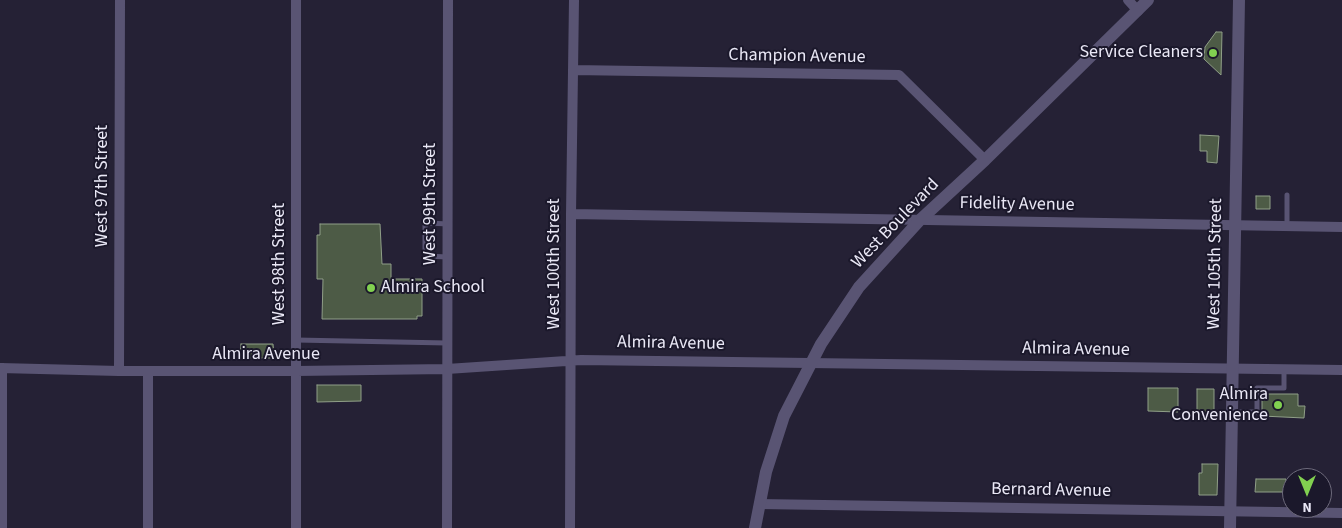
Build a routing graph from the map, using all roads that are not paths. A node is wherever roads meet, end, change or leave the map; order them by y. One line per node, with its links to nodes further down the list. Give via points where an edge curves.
1 (120, 0): 28 (street, West 97th Street)
2 (296, 0): 19 (street, West 98th Street)
3 (448, 0): 14 (street, West 99th Street)
4 (574, 0): 9 (street, West 100th Street)
5 (1128, 0): 8 (street)
6 (1148, 0): 8 (street, West Boulevard)
7 (1239, 0): 15 (street, West 105th Street)
8 (1138, 11): 10 (street, West Boulevard)
9 (573, 70): 10 (street, Champion Avenue, via 899,75); 12 (street, West 100th Street)
10 (985, 160): 13 (street, West Boulevard)
11 (1287, 196): 16 (lane)
12 (571, 214): 13 (street, Fidelity Avenue); 21 (street, West 100th Street)
13 (920, 220): 15 (street, Fidelity Avenue); 22 (street, West Boulevard, via 858,288)
14 (448, 224): 18 (street, West 99th Street); 18 (lane, via 428,223 425,226 427,256)
15 (1234, 225): 16 (street, Fidelity Avenue); 25 (street, West 105th Street)
16 (1287, 226): 17 (street, Fidelity Avenue)
17 (1342, 227)
18 (448, 257): 20 (street, West 99th Street)
19 (296, 340): 20 (lane); 30 (street, West 98th Street)
20 (447, 343): 24 (street, West 99th Street)
21 (571, 360): 22 (street, Almira Avenue); 24 (street, Almira Avenue); 39 (street, West 100th Street)
22 (812, 362): 25 (street, Almira Avenue); 32 (street, West Boulevard, via 784,416)
23 (1, 368): 28 (street, Almira Avenue); 35 (street)
24 (447, 369): 30 (street, Almira Avenue); 38 (street, West 99th Street)
25 (1232, 369): 26 (street, Almira Avenue); 31 (street, West 105th Street)
26 (1284, 370): 27 (street, Almira Avenue); 31 (lane, via 1284,388 1257,388 1257,412)
27 (1342, 370)
28 (119, 371): 29 (street, Almira Avenue)
29 (148, 371): 30 (street, Almira Avenue); 36 (street)
30 (296, 371): 37 (street, West 98th Street)
31 (1232, 412): 33 (street, West 105th Street)
32 (759, 504): 33 (street, Bernard Avenue); 40 (street, West Boulevard)
33 (1230, 510): 34 (street, Bernard Avenue); 41 (street, West 105th Street)
34 (1342, 513)
35 (2, 528)
36 (148, 528)
37 (296, 528)
38 (447, 528)
39 (570, 528)
40 (755, 528)
41 (1230, 528)

